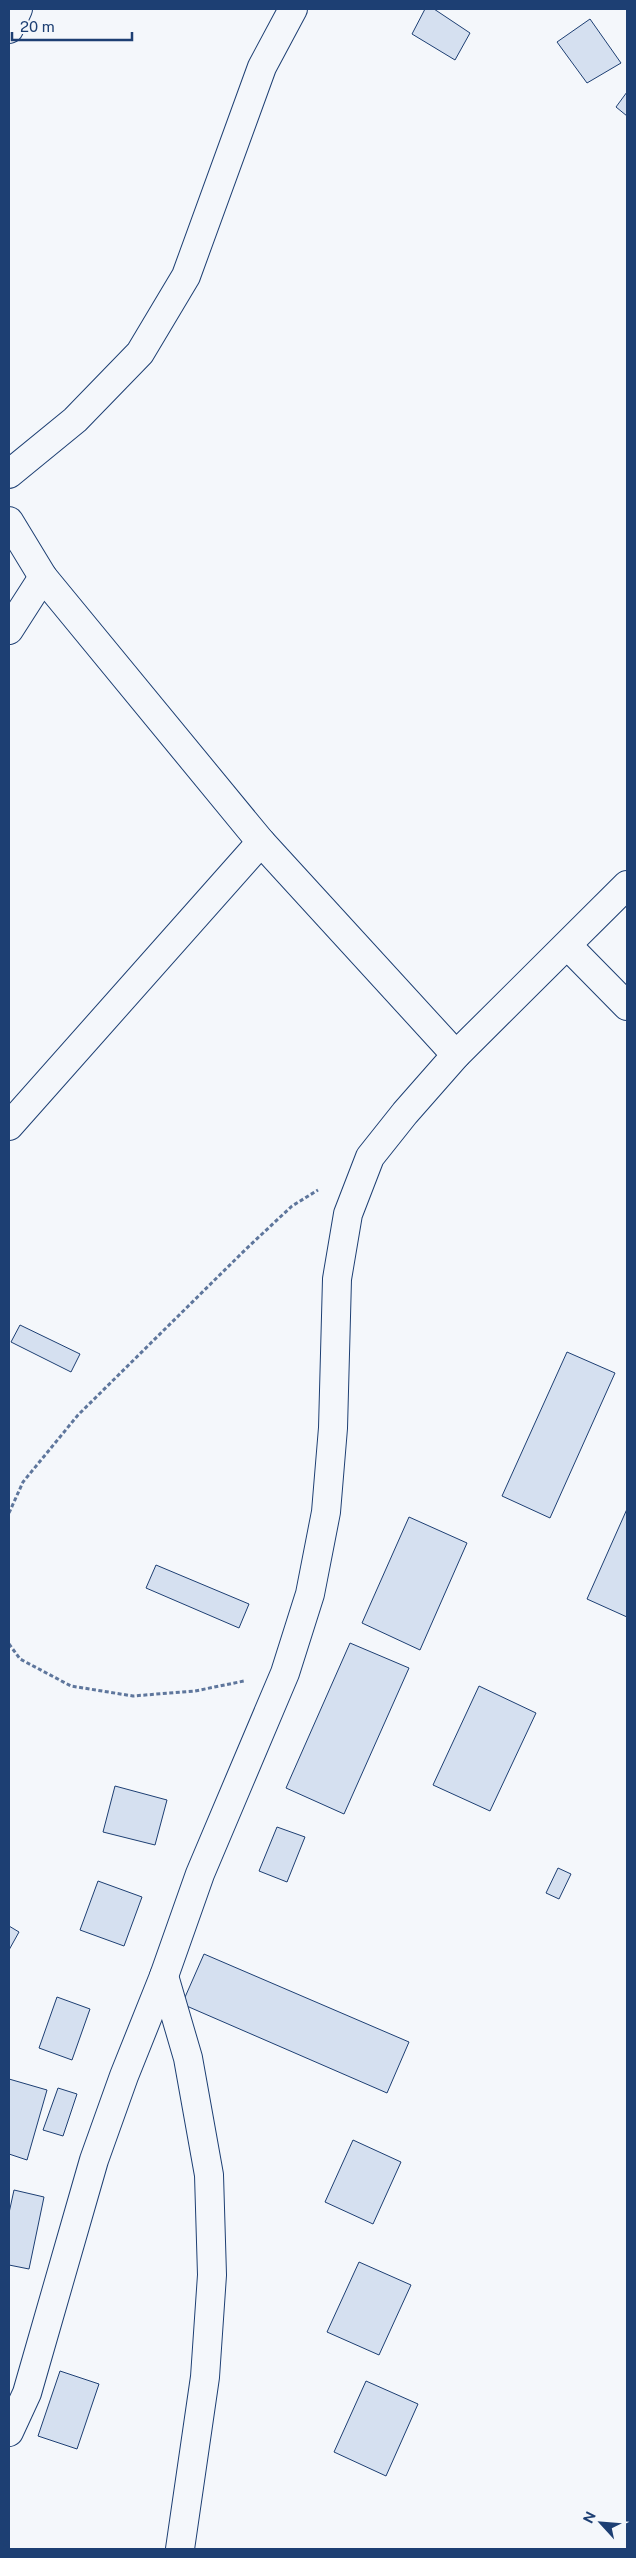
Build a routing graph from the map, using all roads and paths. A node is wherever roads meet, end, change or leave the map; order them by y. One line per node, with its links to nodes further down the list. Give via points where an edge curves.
1 (18, 9): 3 (street)
2 (292, 9): 4 (street, via 262,68 186,276 140,353 74,420)
3 (9, 29)
4 (9, 474)
5 (9, 521): 6 (street)
6 (43, 577): 7 (street); 8 (street)
7 (9, 630)
8 (261, 842): 12 (street); 13 (street)
9 (627, 885): 10 (street)
10 (568, 946): 11 (street); 12 (street)
11 (627, 1006)
12 (456, 1054): 17 (street, via 370,1157 348,1214 337,1279 333,1428 326,1512 310,1594)
13 (9, 1126)
14 (323, 1187): 15 (path, via 292,1206 78,1415 23,1482)
15 (9, 1513)
16 (9, 1644): 17 (path, via 20,1658 71,1686 133,1696 195,1691)
17 (285, 1672): 18 (street, via 200,1874)
18 (164, 1976): 19 (street, via 94,2160 26,2393); 20 (street, via 188,2058 210,2174 212,2276 205,2377)
19 (9, 2432)
20 (180, 2549)

